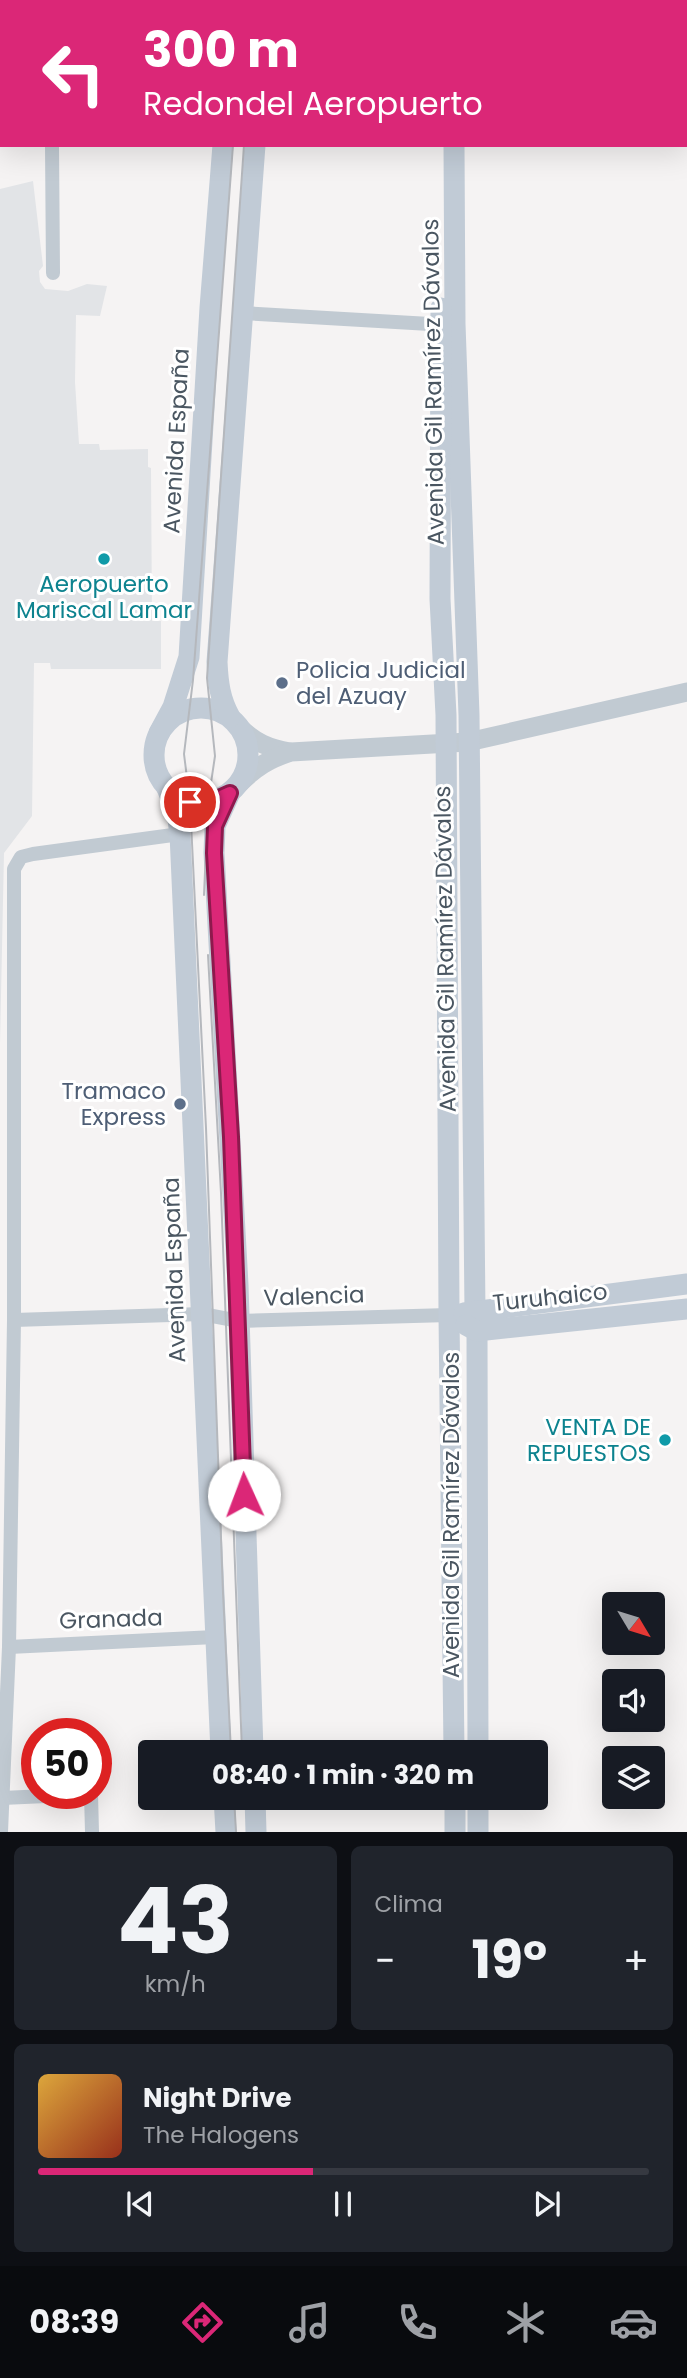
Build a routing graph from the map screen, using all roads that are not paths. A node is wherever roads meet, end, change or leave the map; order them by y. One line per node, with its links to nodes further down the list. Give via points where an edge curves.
1 (52, 147): 6 (street)
2 (223, 147): 11 (main road, Avenida España, via 189,657)
3 (255, 147): 7 (main road)
4 (440, 147): 8 (main road, Avenida Gil Ramírez Dávalos)
5 (454, 147): 8 (main road, Avenida Gil Ramírez Dávalos)
6 (53, 273)
7 (243, 313): 8 (street); 10 (main road, via 217,662 222,702)
8 (448, 325): 12 (main road, Avenida Gil Ramírez Dávalos, via 461,437); 13 (main road, Avenida Gil Ramírez Dávalos, via 440,599)
9 (687, 692): 12 (street)
10 (235, 722): 11 (main road, via 210,709 189,709); 14 (street, via 266,748); 16 (main road, via 246,740 248,755 246,770)
11 (159, 733): 15 (main road, via 154,762)
12 (468, 742): 13 (street); 24 (main road, Avenida Gil Ramírez Dávalos)
13 (446, 744): 14 (street); 21 (main road, Avenida Gil Ramírez Dávalos)
14 (291, 752): 16 (street, via 257,766)
15 (167, 788): 16 (main road, via 190,802 208,803); 17 (main road, Avenida España)
16 (235, 788): 23 (main road, via 215,826 214,853)
17 (180, 834): 20 (main road, Avenida España); 22 (street, via 21,857 14,869)
18 (685, 1284): 19 (main road); 24 (main road)
19 (686, 1309): 24 (main road, Turuhaico)
20 (202, 1314): 22 (street, Valencia); 23 (street, Valencia); 25 (main road, Avenida España)
21 (449, 1315): 23 (street, Valencia); 24 (main road, Turuhaico); 29 (main road, Avenida Gil Ramírez Dávalos)
22 (14, 1320): 26 (street)
23 (239, 1321): 28 (main road)
24 (476, 1322): 30 (main road, Avenida Gil Ramírez Dávalos)
25 (215, 1637): 26 (street, Granada); 27 (main road, Avenida España)
26 (9, 1647): 31 (street)
27 (220, 1740)
28 (253, 1740)
29 (454, 1740)
30 (478, 1740)
31 (1, 1782): 32 (street)
32 (2, 1798): 37 (street); 38 (street, via 91,1794)
33 (225, 1810): 39 (main road)
34 (255, 1810): 40 (main road)
35 (455, 1810): 41 (main road)
36 (478, 1810): 42 (main road)
37 (1, 1832)
38 (92, 1832)
39 (226, 1832)
40 (256, 1832)
41 (455, 1832)
42 (478, 1832)

